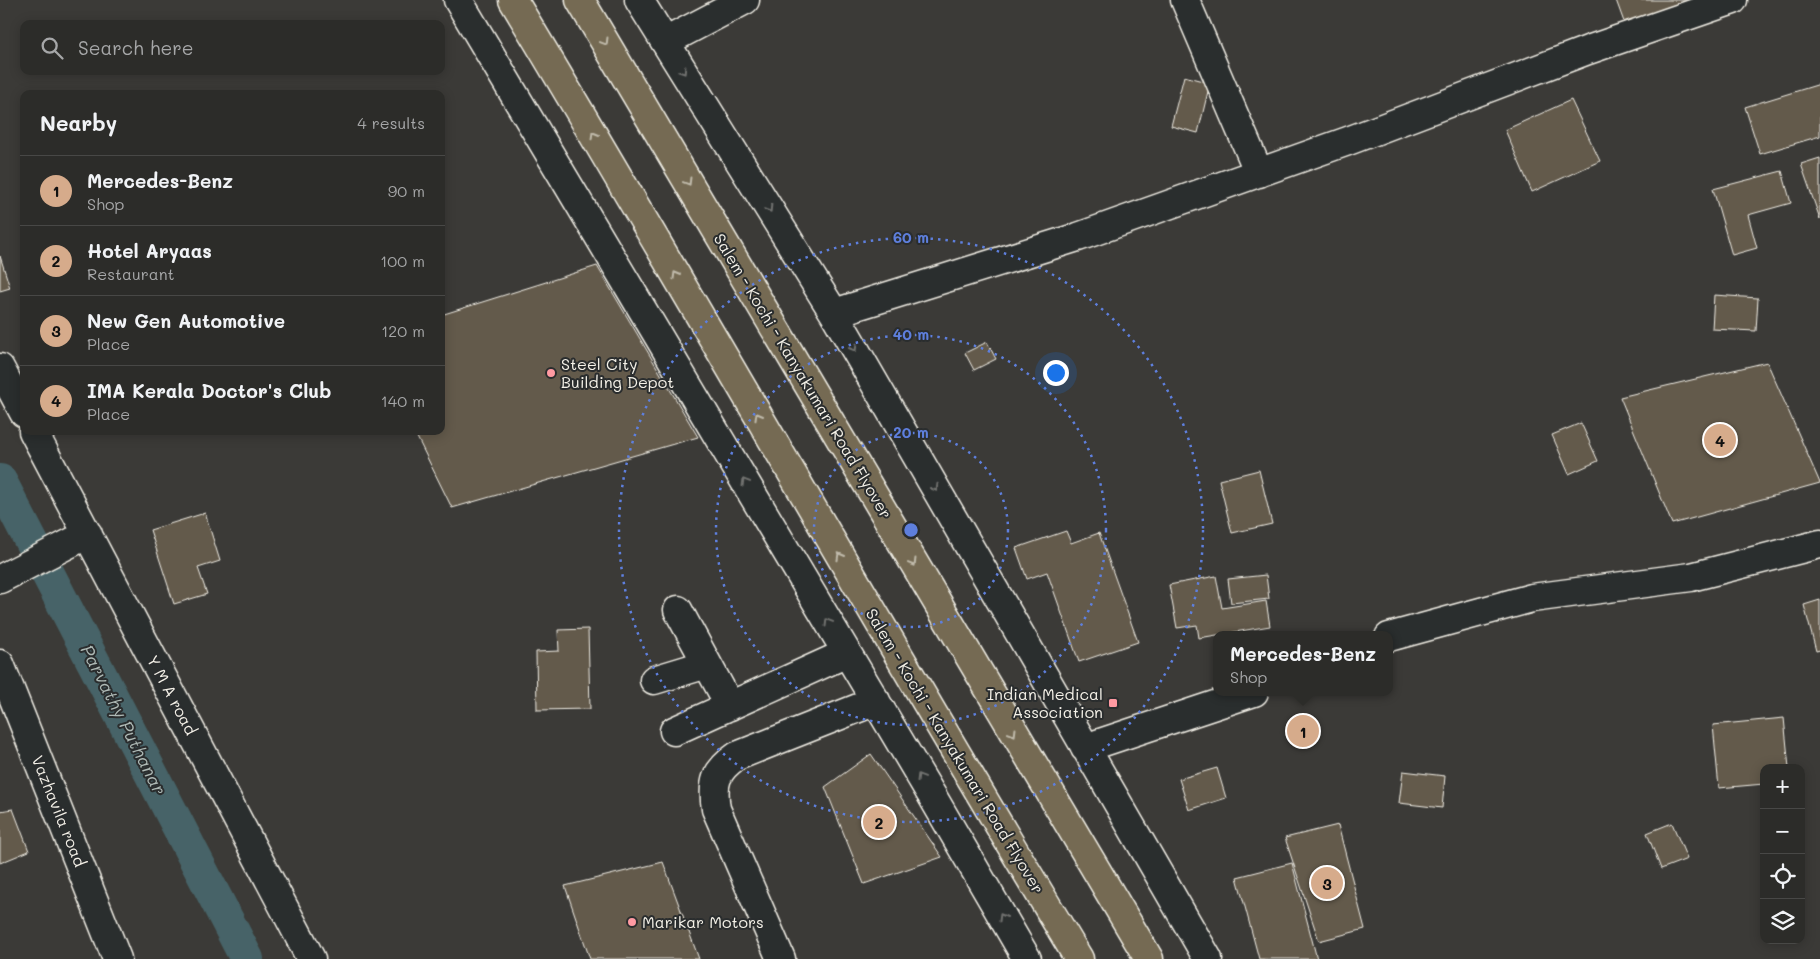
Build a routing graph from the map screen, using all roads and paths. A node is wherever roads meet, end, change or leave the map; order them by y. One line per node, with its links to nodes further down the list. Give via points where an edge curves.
1 (458, 0): 19 (street, one-way to 1)
2 (513, 0): 32 (highway, Salem - Kochi - Kanyakumari Road Flyover, one-way to 2)
3 (580, 0): 33 (highway, Salem - Kochi - Kanyakumari Road Flyover, one-way to 33)
4 (639, 0): 8 (street)
5 (745, 0): 8 (street)
6 (1185, 0): 9 (street)
7 (1733, 0): 9 (street, via 1588,50)
8 (665, 42): 10 (street, one-way to 10)
9 (1260, 173): 10 (street, via 1078,237)
10 (834, 313): 27 (street, one-way to 27)
11 (0, 368): 12 (street)
12 (20, 406)
13 (35, 435): 14 (street, Y M A road)
14 (78, 540): 16 (street); 29 (street, Y M A road)
15 (1820, 544): 18 (street, via 1691,577 1532,598)
16 (0, 579)
17 (678, 610): 21 (street)
18 (1393, 637)
19 (847, 653): 24 (street); 25 (street)
20 (0, 664): 28 (street, Vazhavila road)
21 (707, 664): 22 (street); 25 (street)
22 (654, 680)
23 (1242, 696): 27 (street)
24 (876, 701): 30 (street, via 737,756 717,776 713,791 716,809); 31 (street, one-way to 24)
25 (730, 706): 26 (street)
26 (674, 731)
27 (1085, 748): 34 (street)
28 (118, 959)
29 (311, 959)
30 (781, 959)
31 (1027, 959)
32 (1079, 959)
33 (1149, 959)
34 (1208, 959)

